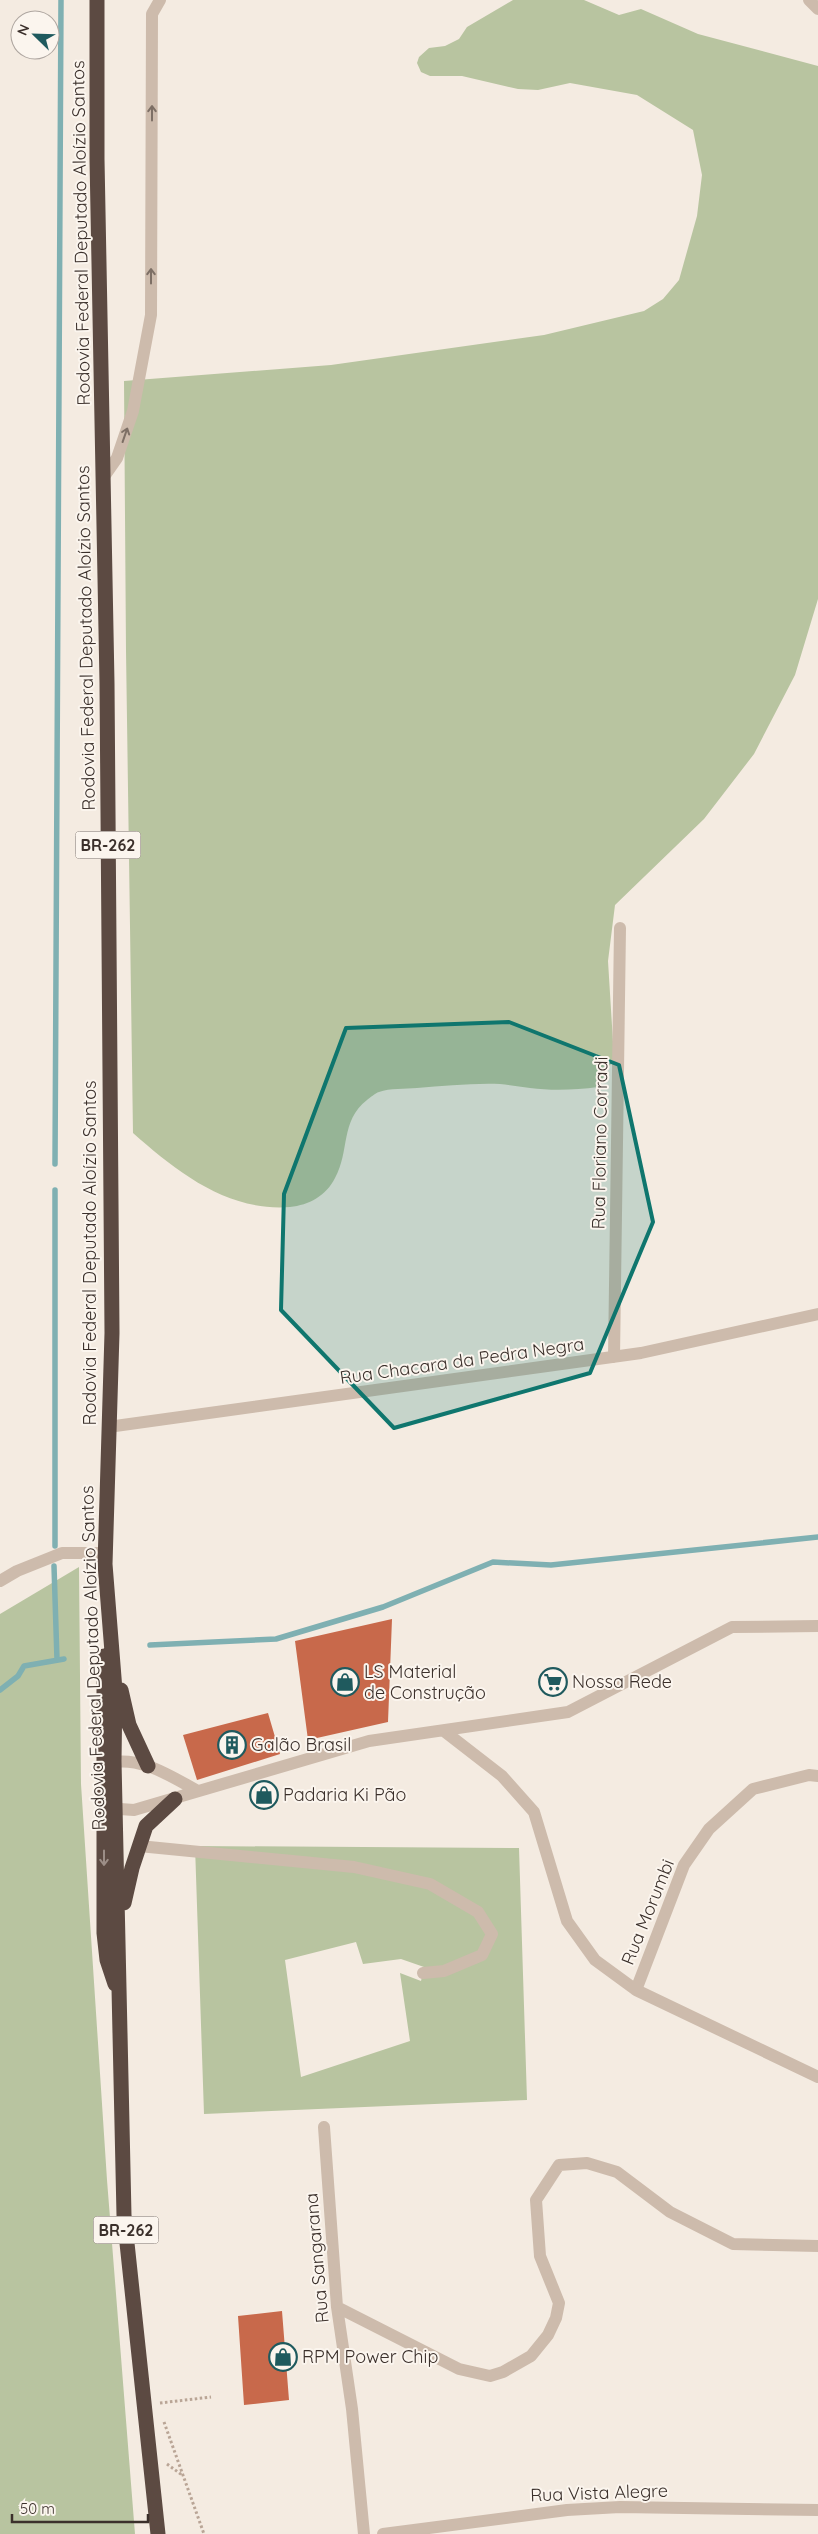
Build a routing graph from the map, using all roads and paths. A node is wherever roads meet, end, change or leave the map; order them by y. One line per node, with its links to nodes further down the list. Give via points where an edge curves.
1 (97, 0): 5 (highway, Rodovia Federal Deputado Aloízio Santos / BR-262)
2 (160, 0): 5 (street, one-way to 2, via 117,458 133,410 151,315 152,14)
3 (809, 0): 4 (street)
4 (818, 9)
5 (103, 478): 9 (highway, Rodovia Federal Deputado Aloízio Santos / BR-262, via 112,1323)
6 (620, 928): 8 (street, Rua Floriano Corradi)
7 (818, 1314): 8 (street, Rua Chacara da Pedra Negra)
8 (614, 1358): 9 (street, Rua Chacara da Pedra Negra)
9 (108, 1427): 10 (highway, Rodovia Federal Deputado Aloízio Santos / BR-262)
10 (105, 1558): 11 (street, via 62,1553); 13 (highway, Rodovia Federal Deputado Aloízio Santos / BR-262); 15 (highway)
11 (0, 1581)
12 (818, 1626): 14 (street, via 732,1627 568,1712)
13 (113, 1657): 15 (highway, Rodovia Federal Deputado Aloízio Santos / BR-262, via 115,1690); 16 (highway, via 129,1725)
14 (444, 1731): 18 (street, via 369,1741); 24 (street, via 502,1776 534,1812 567,1921 595,1960)
15 (109, 1763): 16 (street); 20 (highway, Rodovia Federal Deputado Aloízio Santos / BR-262)
16 (148, 1766): 18 (street)
17 (818, 1776): 24 (street, Rua Morumbi, via 809,1775 753,1789 709,1829 684,1865)
18 (196, 1790): 19 (street)
19 (175, 1799): 20 (street, via 134,1810); 21 (highway, via 146,1826)
20 (110, 1808): 22 (highway, Rodovia Federal Deputado Aloízio Santos / BR-262); 25 (highway, one-way to 25, via 104,1933 107,1960)
21 (138, 1846): 22 (highway); 23 (street, via 354,1867 430,1884 478,1912 492,1934 482,1955 444,1971)
22 (118, 1929): 25 (highway, Rodovia Federal Deputado Aloízio Santos / BR-262)
23 (423, 1973)
24 (636, 1990): 26 (street)
25 (120, 1997): 34 (highway, Rodovia Federal Deputado Aloízio Santos / BR-262, via 124,2215)
26 (818, 2077)
27 (324, 2127): 29 (street, Rua Sangarana)
28 (818, 2246): 29 (street, via 733,2244 670,2212 617,2172 587,2163 559,2165 536,2200 540,2256 559,2303 548,2335 531,2356 503,2372 490,2376 474,2374)
29 (337, 2307): 36 (street, Rua Sangarana, via 352,2409)
30 (211, 2397): 31 (path, via 157,2403)
31 (160, 2412)
32 (164, 2421): 35 (path)
33 (818, 2510): 37 (street, Rua Vista Alegre, via 630,2507 567,2510)
34 (158, 2534)
35 (204, 2534)
36 (364, 2534)
37 (383, 2534)

